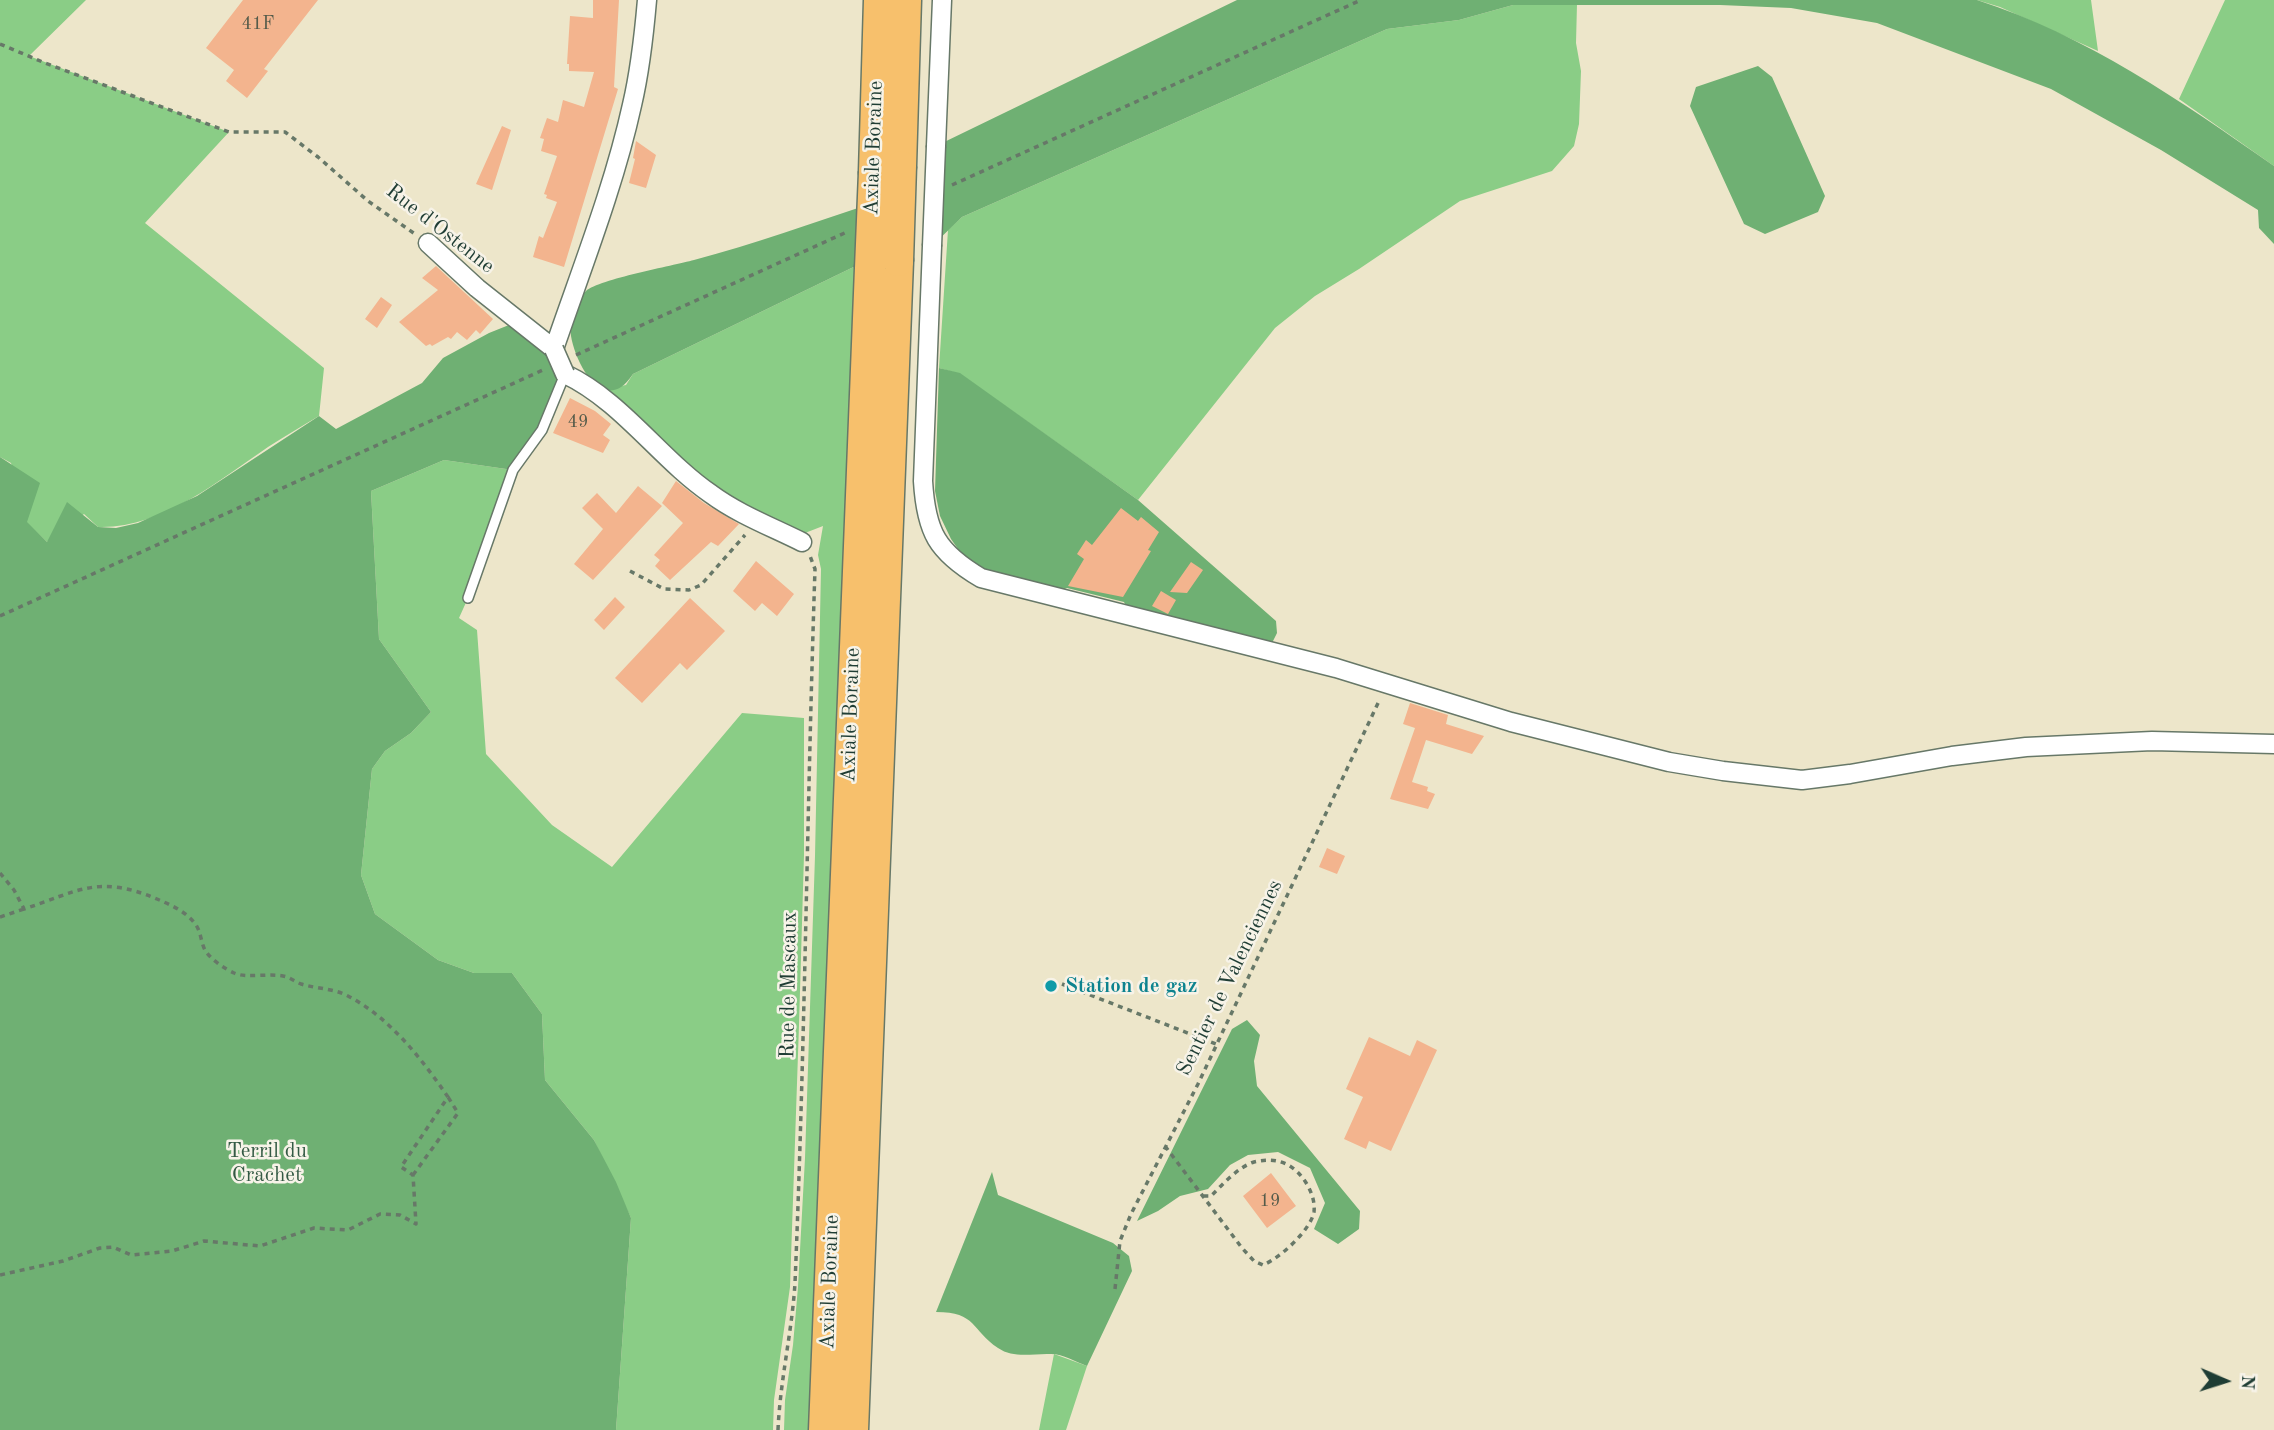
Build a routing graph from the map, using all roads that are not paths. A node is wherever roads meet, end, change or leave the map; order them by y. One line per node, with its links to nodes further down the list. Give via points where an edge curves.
1 (647, 0): 8 (street, via 633,104)
2 (880, 0): 5 (highway, Axiale Boraine)
3 (906, 0): 5 (highway, Axiale Boraine)
4 (942, 0): 11 (street, bridge, via 923,481 930,527 942,548 981,578 1323,665 1511,722 1723,771 1802,780 2026,747 2152,741)
5 (888, 169): 7 (highway, Axiale Boraine, bridge)
6 (428, 243): 8 (street, Rue d'Ostenne)
7 (884, 265): 12 (highway, Axiale Boraine); 13 (highway, Axiale Boraine)
8 (563, 360): 9 (street, Rue d'Ostenne, via 710,494); 10 (lane, via 542,430 513,470)
9 (802, 542)
10 (468, 598)
11 (2274, 744)
12 (824, 1430)
13 (853, 1430)

